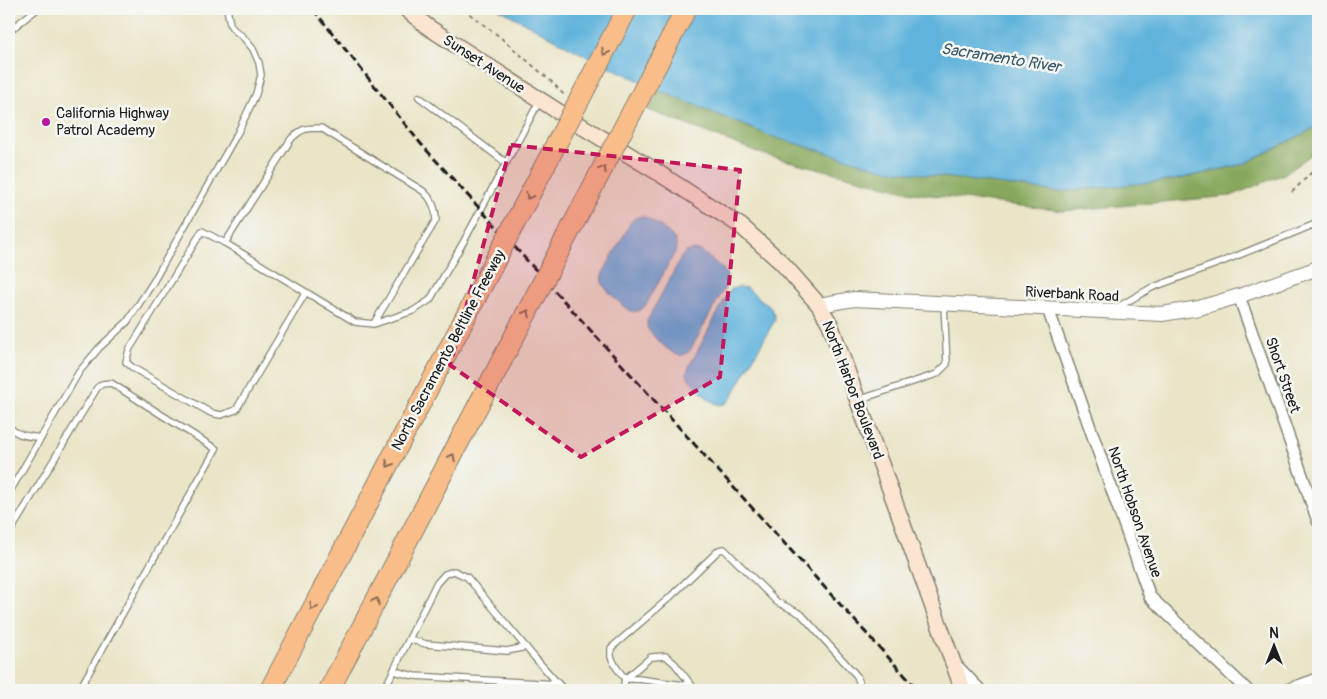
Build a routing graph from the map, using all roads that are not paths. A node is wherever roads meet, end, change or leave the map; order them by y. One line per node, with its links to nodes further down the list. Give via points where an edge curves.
1 (37, 9): 6 (lane)
2 (227, 9): 25 (lane, via 230,24 253,49 259,63 256,94 152,284 126,322 79,372)
3 (406, 9): 8 (main road, Sunset Avenue, via 428,27)
4 (627, 9): 38 (highway, North Sacramento Beltline Freeway, one-way to 38, bridge)
5 (686, 9): 39 (highway, one-way to 5, bridge)
6 (9, 31)
7 (418, 97): 10 (lane)
8 (540, 100): 9 (main road, Sunset Avenue); 10 (lane)
9 (564, 116): 19 (main road, North Harbor Boulevard, via 742,226 782,262)
10 (506, 162): 22 (lane, via 430,300 413,311)
11 (9, 171): 12 (lane)
12 (9, 188)
13 (1318, 223): 21 (lane, via 1151,288)
14 (225, 243): 16 (lane); 16 (lane, via 202,230 129,350 126,362 133,368 211,413 221,415 236,410); 22 (lane, via 291,139 308,128 321,128 424,191 436,211 436,220)
15 (1318, 268): 17 (street, Riverbank Road)
16 (306, 292): 22 (lane, via 355,322)
17 (1239, 296): 21 (street, Riverbank Road, via 1199,308 1162,314); 27 (street, Short Street)
18 (944, 304): 19 (street, Riverbank Road, via 854,300); 20 (street, Riverbank Road); 23 (lane, via 945,367 937,374)
19 (819, 305): 23 (main road, North Harbor Boulevard, via 830,324)
20 (1048, 309): 21 (street, Riverbank Road); 46 (street, North Hobson Avenue, via 1150,597)
21 (1109, 312)
22 (374, 324)
23 (858, 400): 31 (main road, North Harbor Boulevard)
24 (9, 426): 25 (lane, via 21,435)
25 (41, 438): 26 (lane)
26 (9, 493)
27 (1318, 521)
28 (9, 534): 37 (lane, via 102,384 111,383 216,449)
29 (409, 639): 30 (lane, via 426,644 507,651); 30 (lane, via 436,584 444,574 454,571 467,578); 32 (lane)
30 (526, 647): 35 (lane)
31 (953, 662): 44 (main road, North Harbor Boulevard); 45 (street)
32 (394, 671): 35 (lane, via 414,676); 40 (lane)
33 (626, 679): 36 (lane); 36 (lane, via 651,657 666,656); 42 (lane); 43 (lane, via 610,657 611,648 719,550 724,549 778,602 801,614 857,676)
34 (1318, 679): 47 (street)
35 (558, 684): 41 (lane)
36 (694, 688)
37 (79, 690)
38 (270, 690)
39 (329, 690)
40 (384, 690)
41 (564, 690)
42 (624, 690)
43 (862, 690)
44 (963, 690)
45 (980, 690)
46 (1247, 690)
47 (1287, 690)

